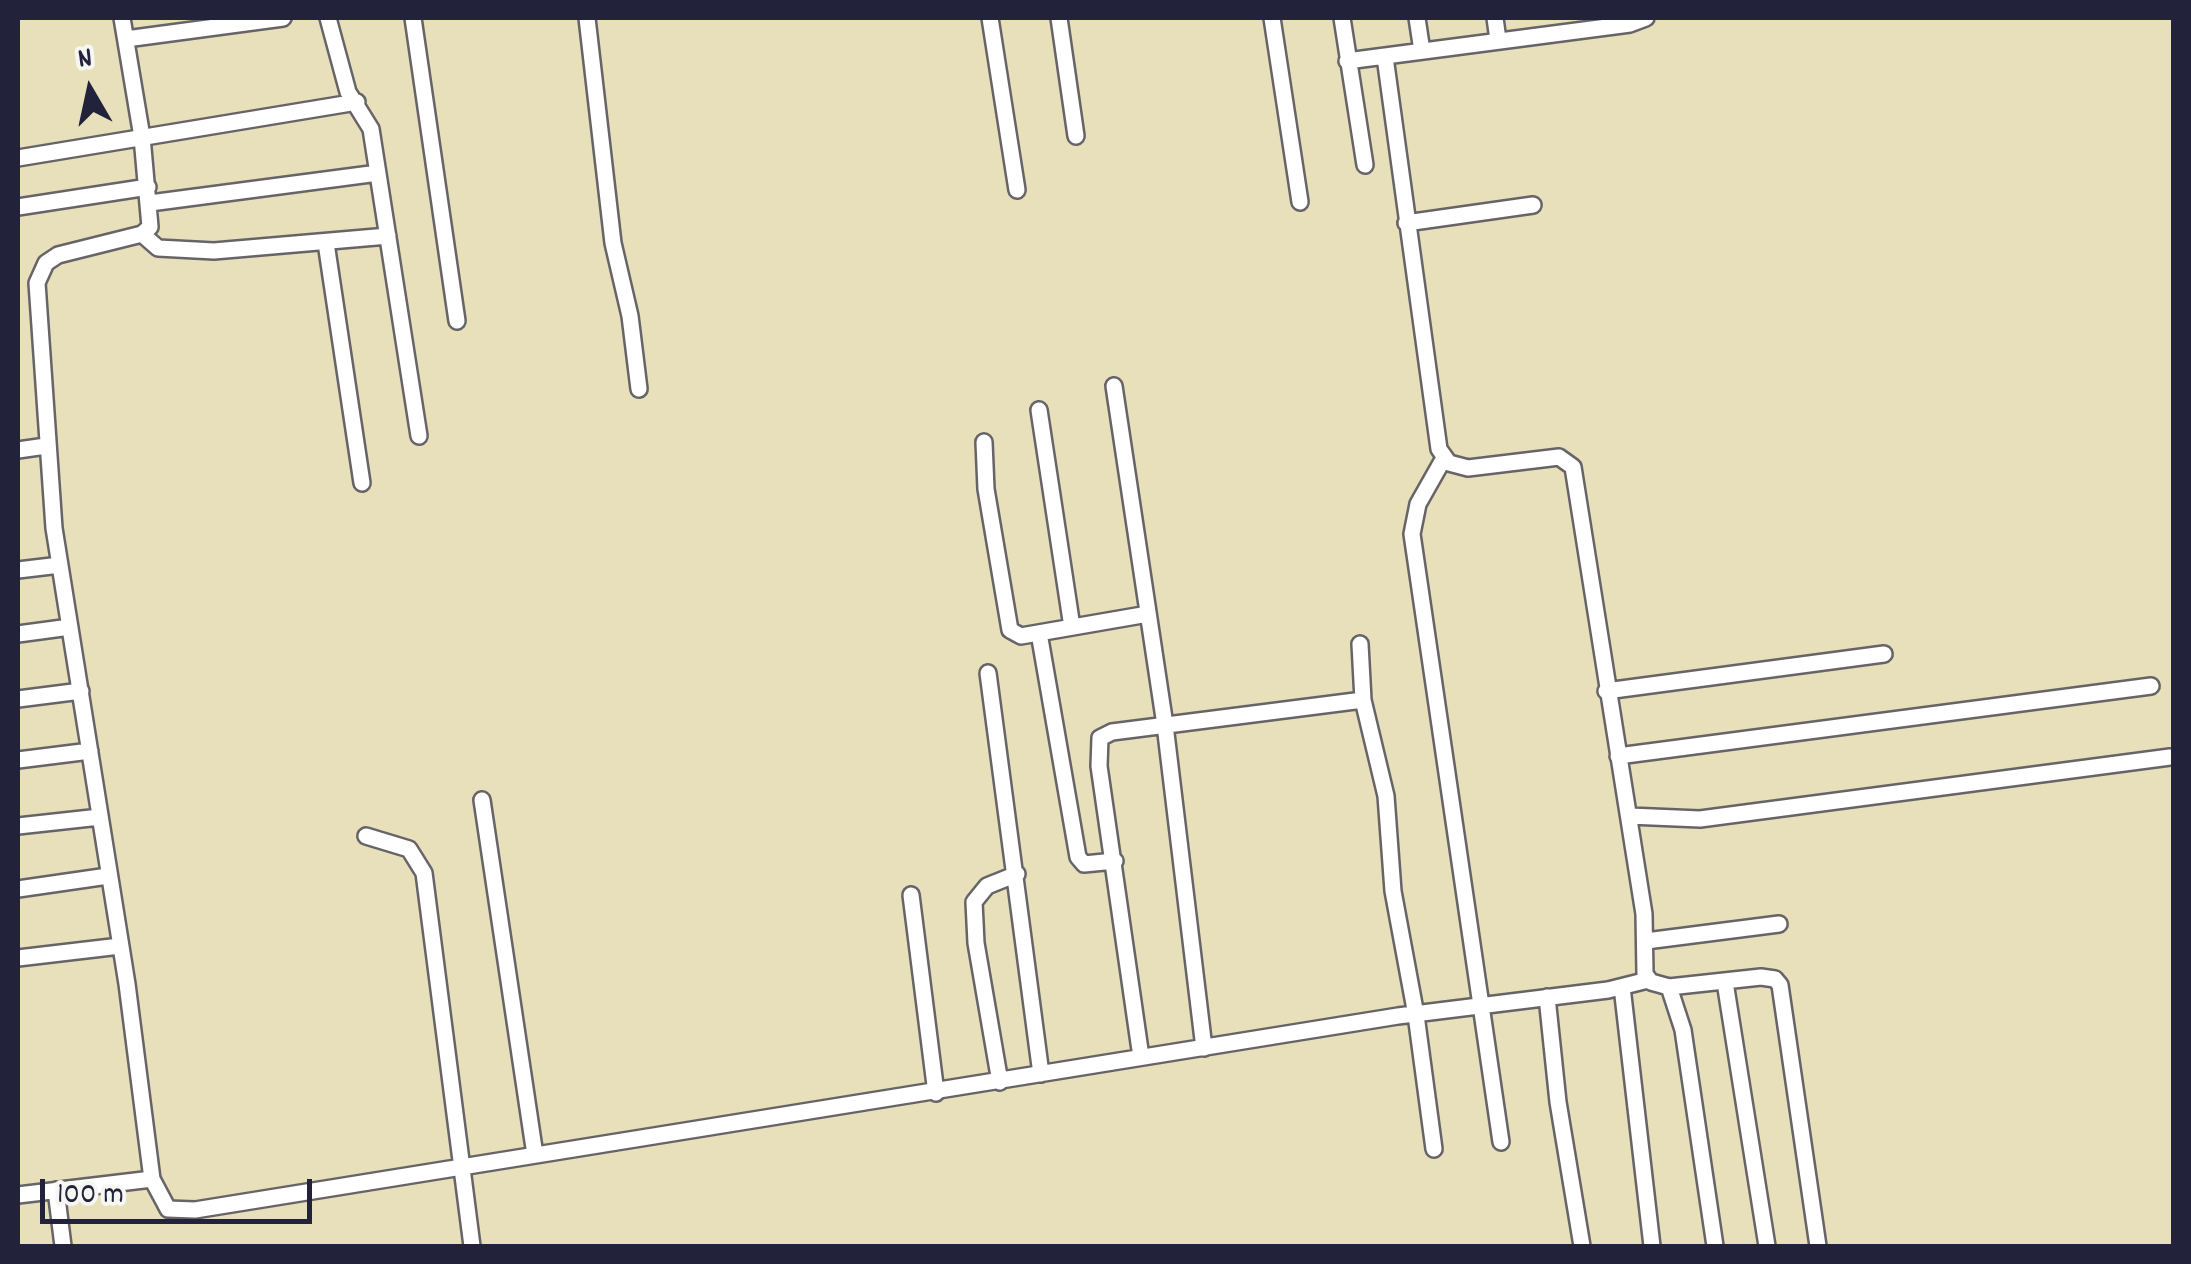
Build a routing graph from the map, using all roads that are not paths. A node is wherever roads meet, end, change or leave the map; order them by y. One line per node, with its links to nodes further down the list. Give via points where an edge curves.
1 (122, 18): 14 (street)
2 (283, 18): 14 (street)
3 (328, 18): 19 (street, via 348,92)
4 (413, 18): 34 (street)
5 (587, 18): 36 (street)
6 (990, 18): 25 (street)
7 (1059, 18): 20 (street)
8 (1272, 18): 27 (street)
9 (1342, 18): 18 (street)
10 (1417, 18): 16 (street)
11 (1495, 18): 15 (street)
12 (1646, 18): 13 (street)
13 (1568, 24): 15 (street)
14 (126, 39): 21 (street)
15 (1498, 40): 16 (street)
16 (1422, 51): 17 (street)
17 (1386, 57): 18 (street); 30 (street)
18 (1347, 61): 23 (street)
19 (358, 102): 21 (street); 24 (street, via 371,129)
20 (1076, 136)
21 (142, 137): 22 (street); 26 (street)
22 (18, 158)
23 (1366, 165)
24 (378, 172): 26 (street); 32 (street)
25 (1016, 190)
26 (149, 196): 29 (street); 31 (street, via 150,227)
27 (1300, 202)
28 (1533, 205): 30 (street)
29 (18, 208)
30 (1406, 223): 42 (street)
31 (142, 234): 33 (street, via 171,250); 40 (street, via 71,249 39,272)
32 (388, 236): 33 (street); 38 (street)
33 (326, 244): 43 (street)
34 (457, 321)
35 (1114, 386): 46 (street)
36 (638, 389)
37 (1040, 410): 48 (street)
38 (419, 436)
39 (984, 442): 49 (street, via 1010,630)
40 (46, 446): 41 (street); 44 (street)
41 (18, 450)
42 (1444, 458): 55 (street, via 1468,468 1559,457 1573,467); 83 (street, via 1414,514 1412,534)
43 (362, 484)
44 (60, 565): 45 (street); 47 (street)
45 (18, 570)
46 (1148, 614): 48 (street); 59 (street)
47 (70, 627): 50 (street); 56 (street)
48 (1072, 627): 49 (street)
49 (1039, 633): 69 (street, via 1078,857 1084,864)
50 (18, 634)
51 (1360, 644): 58 (street)
52 (1884, 654): 55 (street)
53 (988, 673): 70 (street)
54 (2151, 686): 61 (street)
55 (1606, 691): 61 (street)
56 (81, 692): 57 (street); 60 (street)
57 (18, 699)
58 (1363, 700): 59 (street); 84 (street, via 1386,796 1393,892)
59 (1165, 725): 69 (street, via 1100,738); 85 (street)
60 (90, 750): 63 (street); 65 (street)
61 (1618, 756): 66 (street)
62 (2170, 757): 66 (street, via 1700,819)
63 (18, 760)
64 (482, 800): 92 (street)
65 (100, 816): 67 (street); 71 (street)
66 (1629, 816): 75 (street)
67 (18, 826)
68 (366, 836): 93 (street, via 409,849 424,872)
69 (1115, 861): 86 (street)
70 (1017, 874): 87 (street); 88 (street, via 987,886 974,902)
71 (108, 876): 72 (street); 76 (street)
72 (18, 889)
73 (911, 895): 89 (street)
74 (1779, 924): 75 (street)
75 (1646, 941): 78 (street)
76 (120, 946): 77 (street); 94 (street)
77 (18, 958)
78 (1648, 980): 80 (street); 81 (street)
79 (1725, 982): 80 (street); 102 (street); 103 (street, via 1770,977 1780,985)
80 (1669, 987): 101 (street, via 1683,1030)
81 (1622, 988): 82 (street); 100 (street)
82 (1547, 997): 83 (street); 99 (street)
83 (1481, 1008): 84 (street); 90 (street)
84 (1416, 1016): 85 (street); 91 (street)
85 (1204, 1048): 86 (street)
86 (1141, 1057): 87 (street)
87 (1041, 1074): 88 (street)
88 (1000, 1082): 89 (street)
89 (936, 1093): 92 (street)
90 (1501, 1142)
91 (1434, 1149)
92 (535, 1155): 93 (street)
93 (462, 1166): 94 (street, via 176,1212 162,1203); 98 (street)
94 (152, 1178): 95 (street)
95 (56, 1190): 96 (street); 97 (street)
96 (18, 1196)
97 (63, 1246)
98 (472, 1246)
99 (1582, 1246)
100 (1652, 1246)
101 (1715, 1246)
102 (1766, 1246)
103 (1818, 1246)

